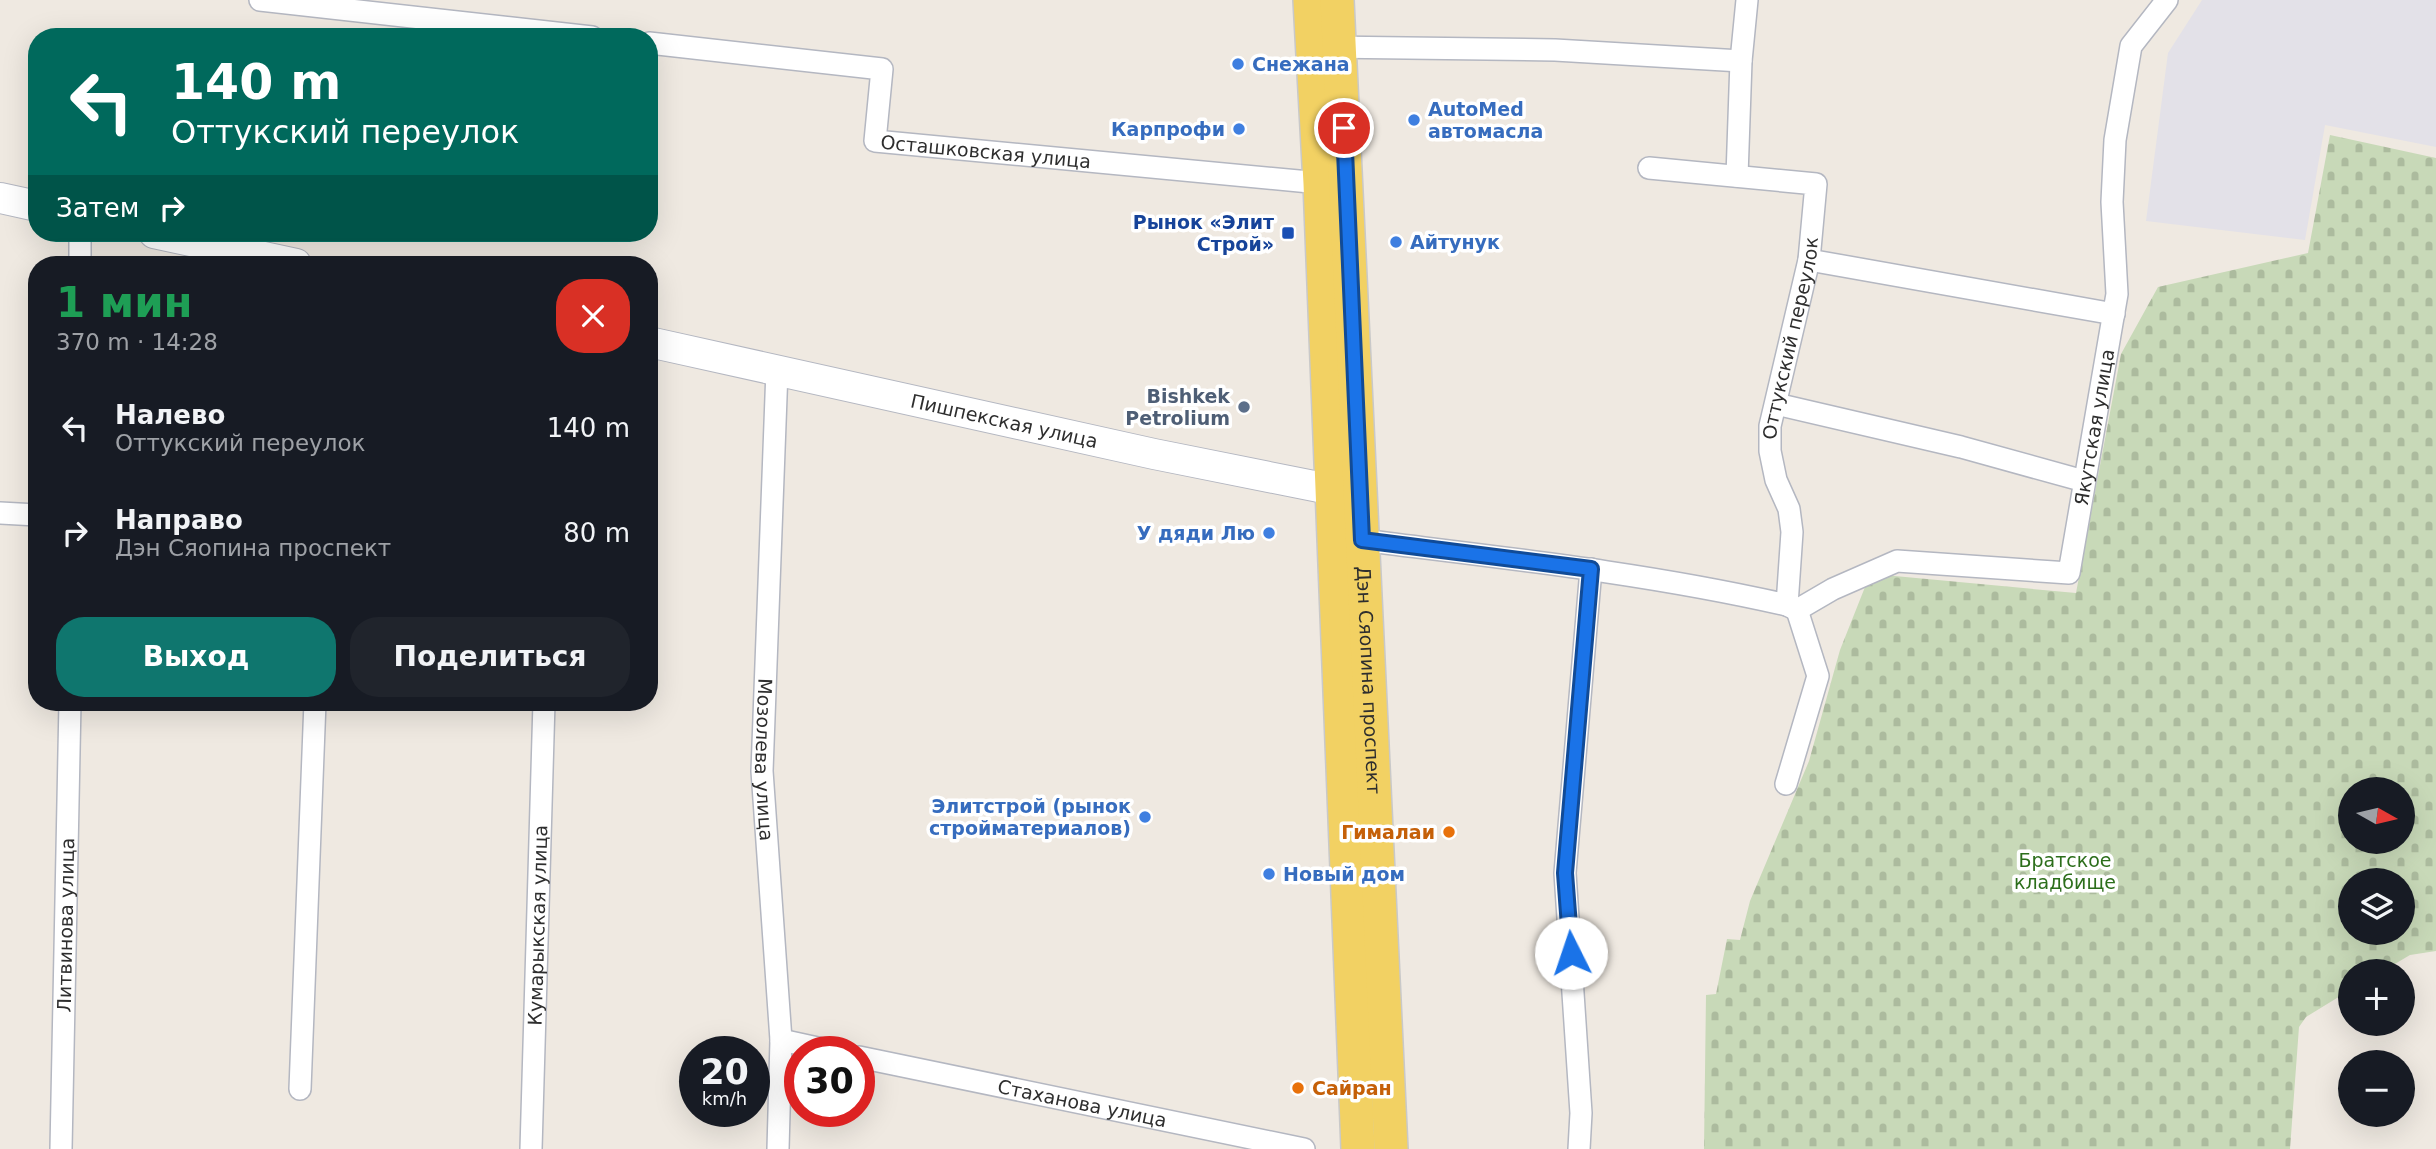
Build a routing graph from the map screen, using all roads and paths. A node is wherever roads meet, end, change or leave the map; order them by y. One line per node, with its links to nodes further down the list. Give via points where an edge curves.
1 (260, 0): 6 (street)
2 (1310, 0): 8 (main road, Дэн Сяопина проспект)
3 (1336, 0): 8 (main road, Дэн Сяопина проспект)
4 (1747, 0): 9 (street)
5 (2167, 0): 18 (street, Якутская улица, via 2131,46 2115,139)
6 (511, 28)
7 (658, 44): 12 (street, Осташковская улица, via 882,69 875,141)
8 (1325, 47): 9 (street, via 1555,50); 12 (main road, Дэн Сяопина проспект); 23 (main road, Дэн Сяопина проспект, via 1347,182)
9 (1741, 61): 11 (street)
10 (1649, 168): 11 (street, Оттукский переулок)
11 (1737, 176): 17 (street, Оттукский переулок, via 1816,184)
12 (1320, 183): 23 (main road, Дэн Сяопина проспект)
13 (0, 198): 14 (street)
14 (28, 204)
15 (195, 242): 16 (street)
16 (259, 256)
17 (1809, 260): 18 (street); 21 (street, Оттукский переулок)
18 (2114, 314): 22 (street, Якутская улица)
19 (658, 344): 20 (street, Пишпекская улица)
20 (777, 370): 23 (street, Пишпекская улица); 33 (street, Мозолева улица, via 762,771)
21 (1776, 404): 22 (street); 28 (street, Оттукский переулок, via 1770,451 1792,533)
22 (2084, 481): 28 (street, Якутская улица, via 2069,573 1897,561)
23 (1346, 492): 26 (main road, Дэн Сяопина проспект); 41 (main road, Дэн Сяопина проспект)
24 (0, 513): 25 (street)
25 (28, 515)
26 (1362, 540): 27 (street); 42 (main road, Дэн Сяопина проспект)
27 (1591, 569): 28 (street, via 1704,586); 43 (street, via 1565,873 1581,1113)
28 (1792, 608): 32 (street, via 1818,676)
29 (70, 711): 37 (street, Литвинова улица)
30 (315, 711): 36 (street)
31 (544, 711): 38 (street, Кумарыкская улица)
32 (1786, 784)
33 (781, 1040): 34 (street); 39 (street, Мозолева улица)
34 (784, 1041)
35 (875, 1059): 40 (street, Стаханова улица)
36 (300, 1089)
37 (61, 1149)
38 (531, 1149)
39 (778, 1149)
40 (1304, 1149)
41 (1358, 1149)
42 (1391, 1149)
43 (1579, 1149)

